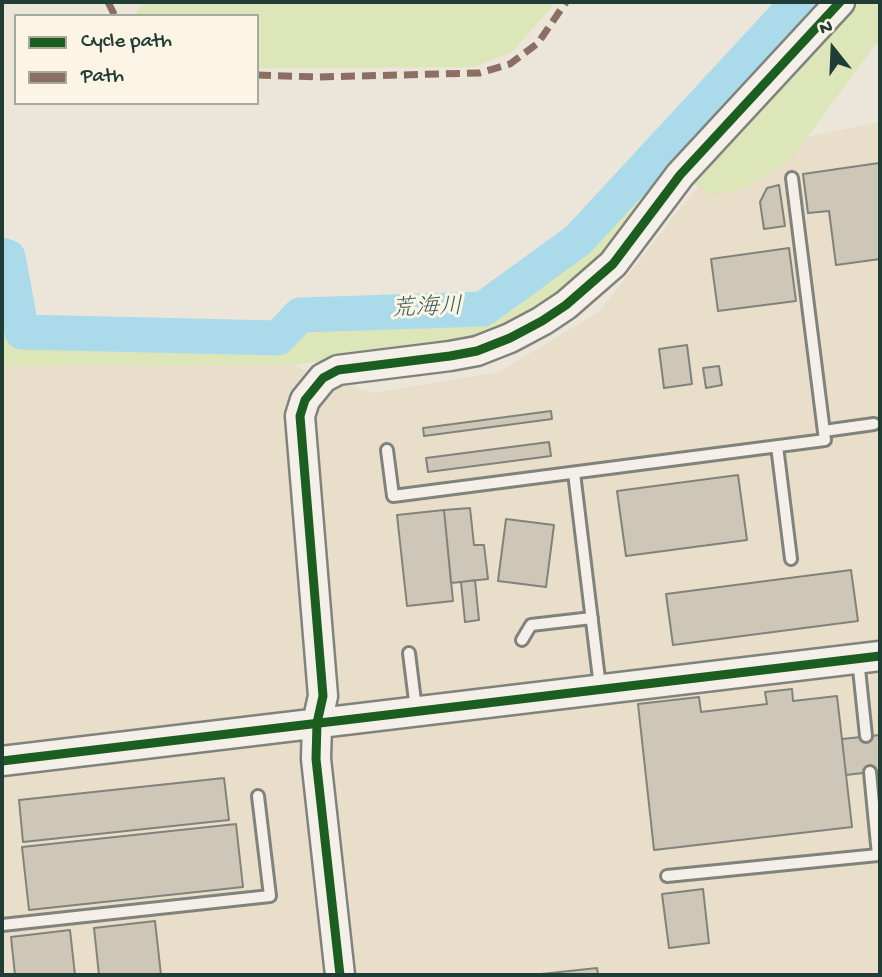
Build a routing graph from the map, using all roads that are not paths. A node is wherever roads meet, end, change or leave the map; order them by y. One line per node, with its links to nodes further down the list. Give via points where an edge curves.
1 (840, 2): 15 (street, via 680,175 613,264 566,304 510,338 477,351 338,370 312,388 300,416 323,696)
2 (792, 178): 4 (lane)
3 (874, 424): 4 (lane)
4 (824, 431): 5 (lane, via 825,440)
5 (777, 446): 7 (lane); 8 (lane)
6 (387, 450): 7 (lane, via 393,496)
7 (574, 473): 9 (lane)
8 (791, 559)
9 (592, 618): 10 (lane, via 531,625); 13 (lane)
10 (522, 640)
11 (409, 653): 14 (lane)
12 (869, 658): 13 (street); 16 (lane)
13 (601, 690): 14 (street)
14 (416, 712): 15 (street)
15 (317, 723): 17 (street); 22 (street, via 316,759)
16 (866, 736)
17 (2, 761)
18 (870, 772): 20 (lane, via 878,855)
19 (258, 796): 21 (lane, via 270,896)
20 (667, 876)
21 (2, 925)
22 (340, 975)

